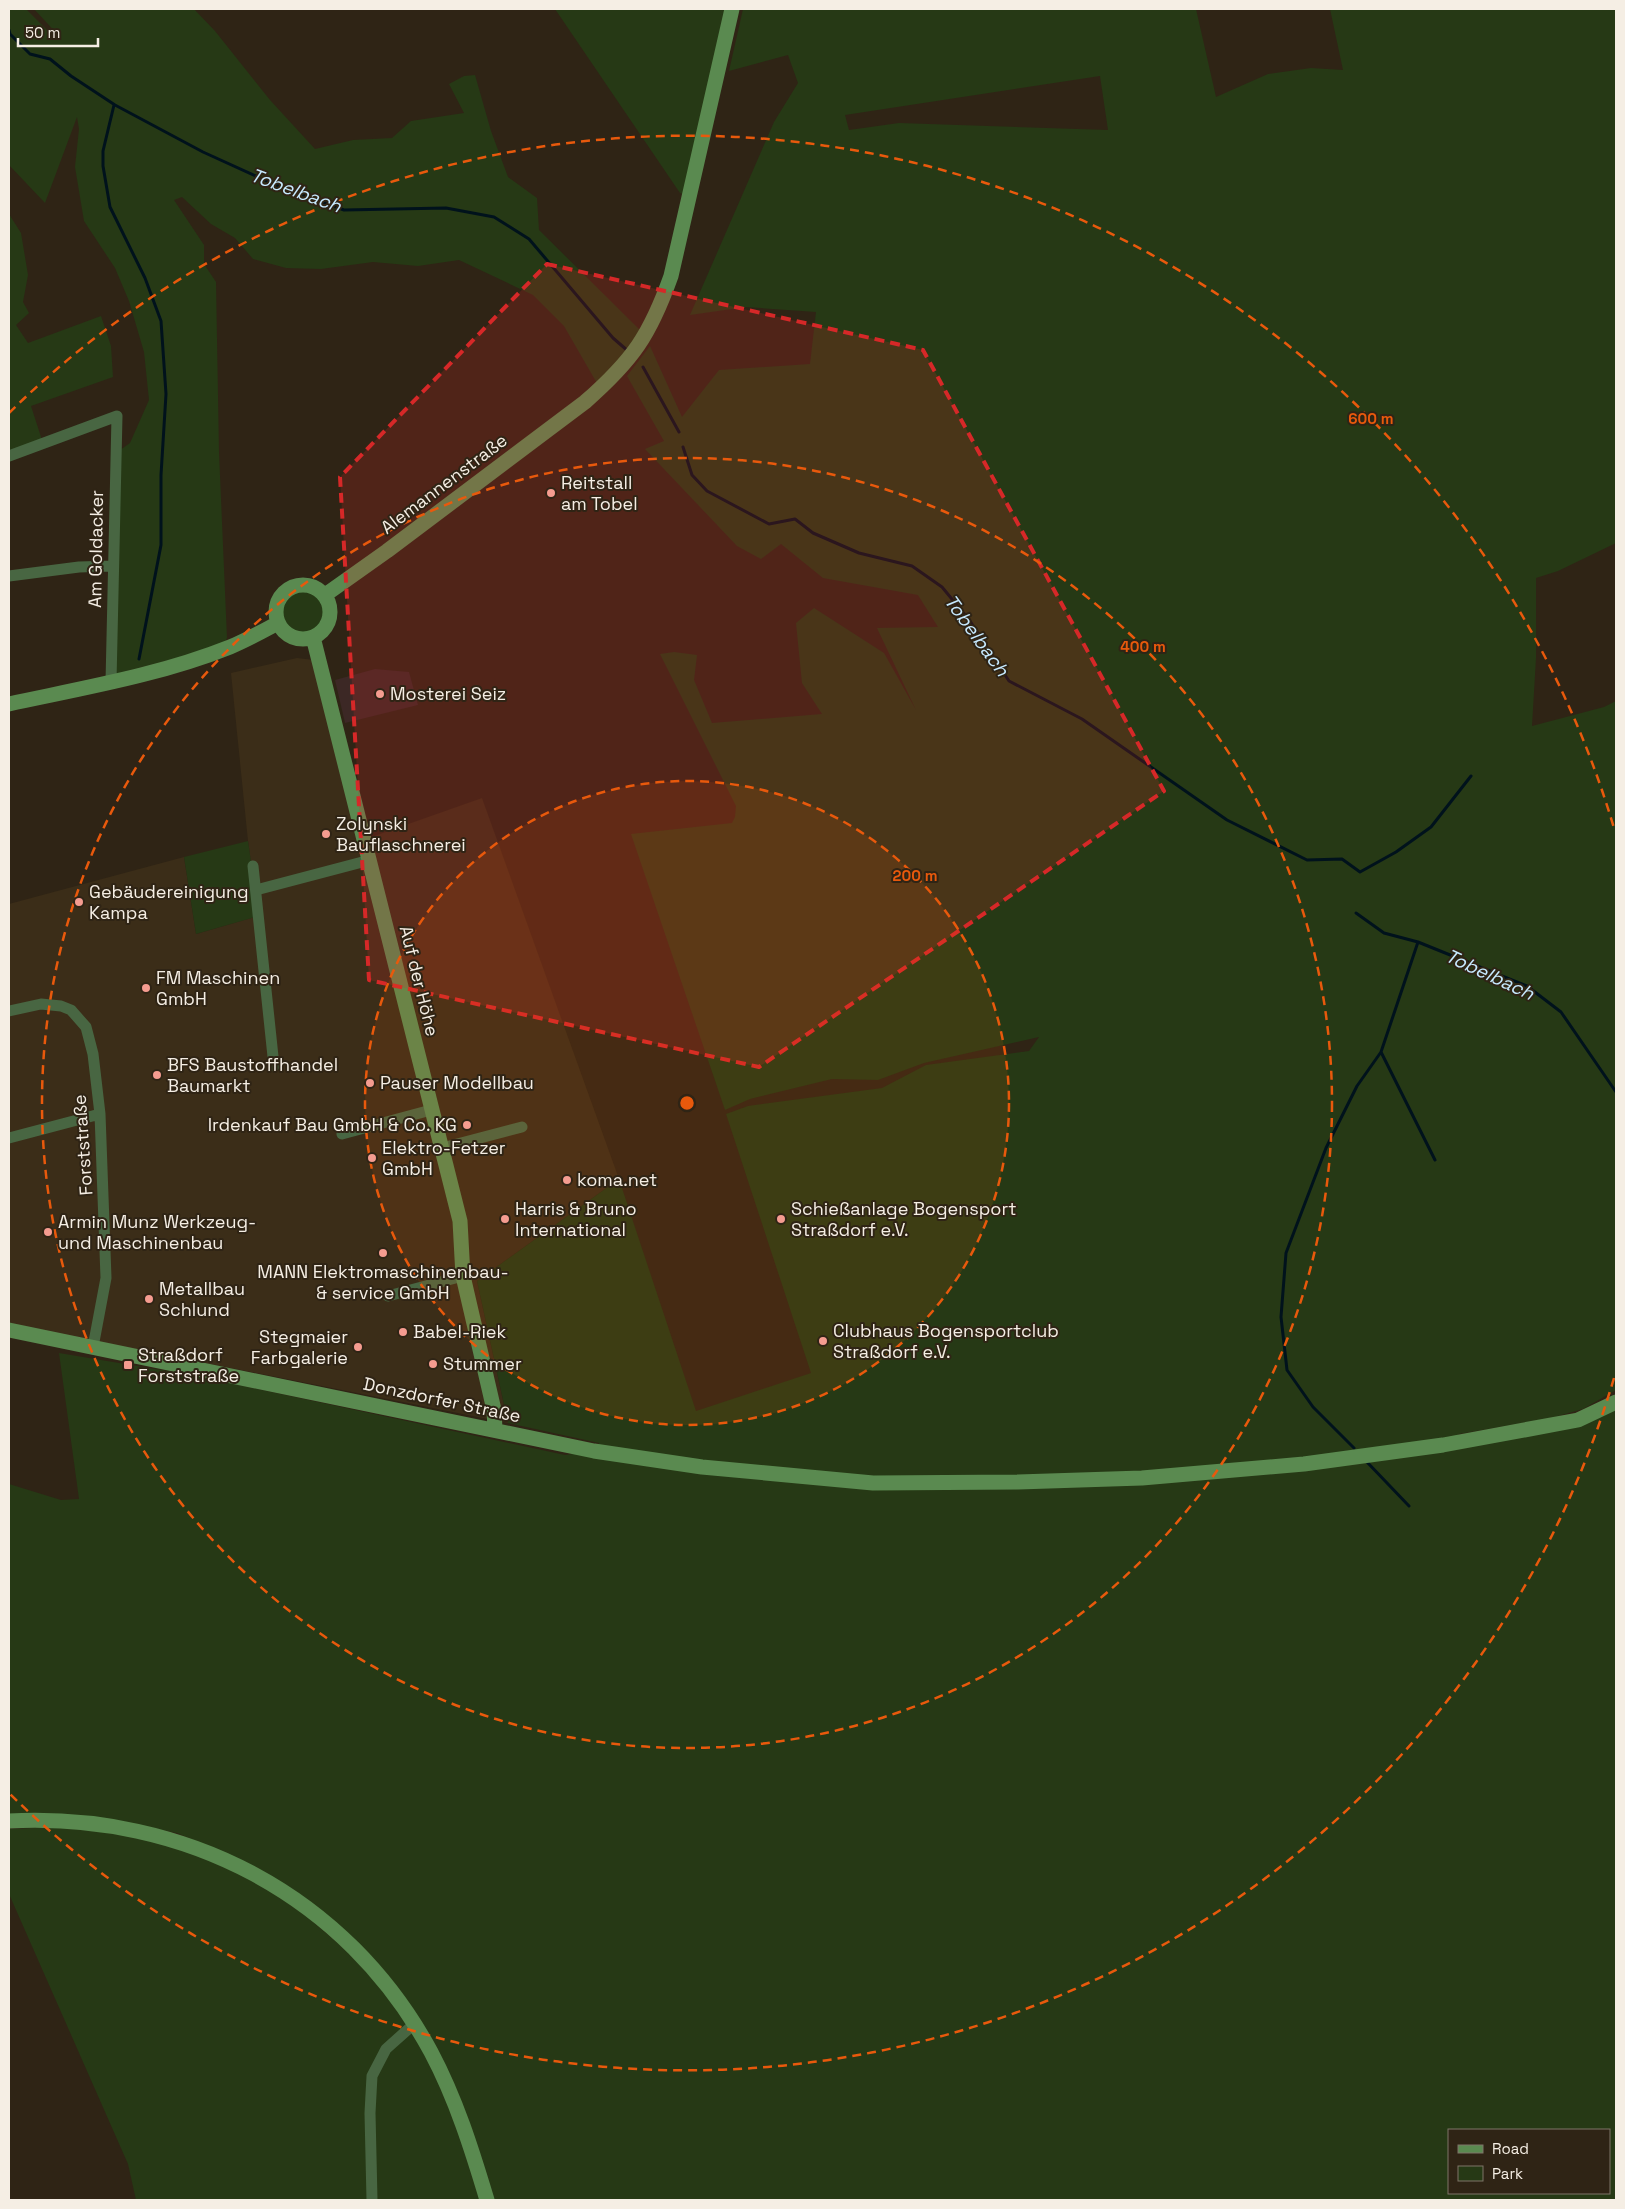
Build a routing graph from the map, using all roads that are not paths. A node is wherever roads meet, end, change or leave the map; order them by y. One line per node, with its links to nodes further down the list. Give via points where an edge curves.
1 (732, 9): 5 (main road, Alemannenstraße, via 671,276 659,309 631,357 585,402)
2 (9, 456): 3 (street, Am Goldacker, via 117,416)
3 (112, 566): 4 (street); 8 (street, Am Goldacker)
4 (9, 576)
5 (325, 595): 6 (main road, via 305,584 289,588 278,601); 7 (main road, via 330,607 329,619 323,630)
6 (278, 623): 7 (main road, via 290,636); 8 (main road, via 231,647)
7 (313, 637): 10 (main road, Auf der Höhe)
8 (111, 682): 9 (main road)
9 (9, 704)
10 (370, 860): 12 (street); 15 (main road, Auf der Höhe)
11 (253, 866): 12 (street)
12 (256, 890): 14 (street)
13 (9, 1011): 16 (street, Forststraße, via 41,1004 71,1010 86,1027 93,1054)
14 (274, 1066)
15 (432, 1110): 18 (street); 20 (main road, Auf der Höhe)
16 (100, 1114): 19 (street); 24 (street, Forststraße, via 106,1278)
17 (522, 1127): 20 (street)
18 (342, 1134)
19 (9, 1138)
20 (442, 1148): 21 (main road, Auf der Höhe, via 460,1221)
21 (463, 1276): 22 (street); 26 (main road, Auf der Höhe, via 494,1410)
22 (388, 1296)
23 (9, 1330): 24 (main road, Donzdorfer Straße)
24 (93, 1347): 26 (main road, Donzdorfer Straße)
25 (1616, 1402): 26 (main road, Donzdorfer Straße, via 1578,1420 1332,1460 1250,1470 1037,1482 874,1483 810,1478 648,1460)
26 (495, 1429)
27 (9, 1821): 28 (main road, via 67,1821 123,1827 187,1844 232,1863 304,1906 354,1948)
28 (414, 2024): 29 (street, via 386,2049 372,2076); 30 (main road, via 448,2086)
29 (372, 2200)
30 (487, 2200)

